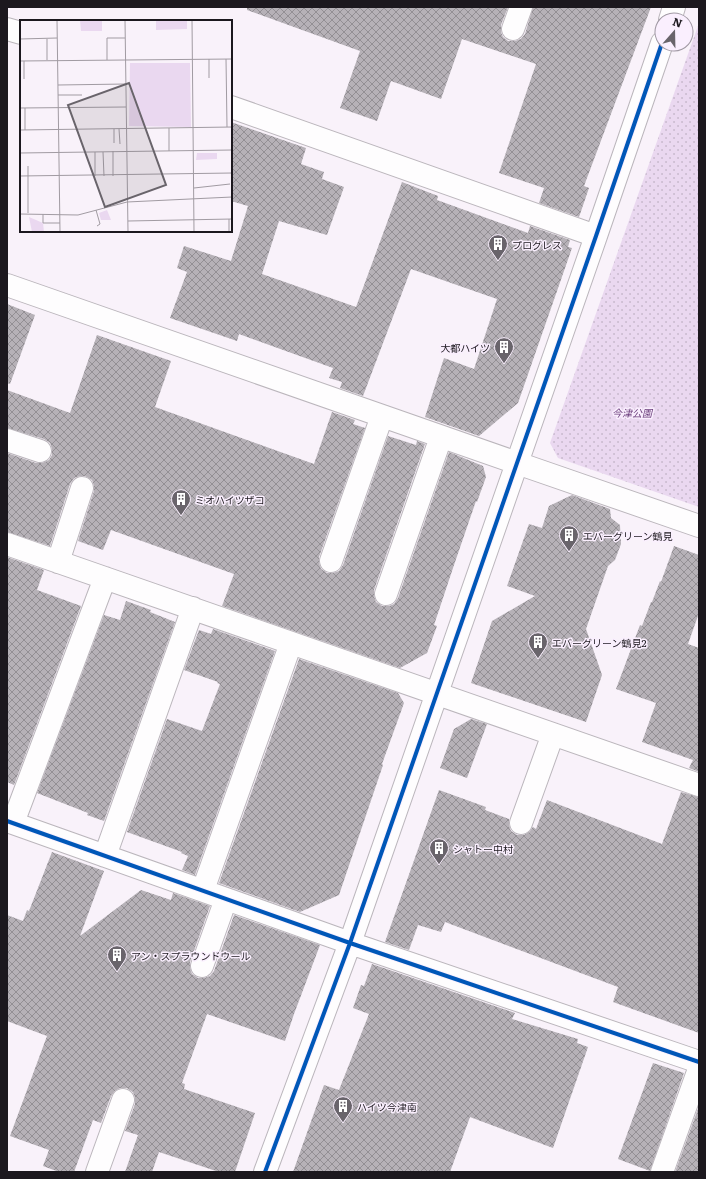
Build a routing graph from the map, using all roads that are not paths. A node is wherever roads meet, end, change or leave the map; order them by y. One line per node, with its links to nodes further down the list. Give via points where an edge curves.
1 (520, 7): 3 (street)
2 (7, 28): 4 (street)
3 (513, 29)
4 (20, 34)
5 (659, 52): 7 (street)
6 (232, 107): 7 (street)
7 (596, 236): 13 (street)
8 (7, 285): 9 (street)
9 (382, 416): 10 (street); 17 (street)
10 (441, 437): 13 (street); 20 (street)
11 (7, 440): 12 (street)
12 (40, 451)
13 (517, 463): 15 (street); 23 (street)
14 (82, 488): 18 (street)
15 (699, 526)
16 (7, 544): 18 (street)
17 (331, 561)
18 (58, 562): 19 (street)
19 (105, 578): 21 (street); 26 (street)
20 (386, 594)
21 (193, 608): 22 (street); 28 (street)
22 (291, 643): 23 (street); 29 (street)
23 (437, 693): 24 (street); 31 (street)
24 (553, 734): 25 (street); 27 (street)
25 (699, 785)
26 (10, 822): 28 (street)
27 (521, 823)
28 (105, 856): 29 (street)
29 (203, 890): 30 (street)
30 (226, 899): 31 (street); 32 (street)
31 (350, 943): 33 (street); 37 (street)
32 (202, 966)
33 (699, 1062)
34 (699, 1069): 38 (street)
35 (123, 1100): 36 (street)
36 (97, 1172)
37 (265, 1172)
38 (662, 1172)

